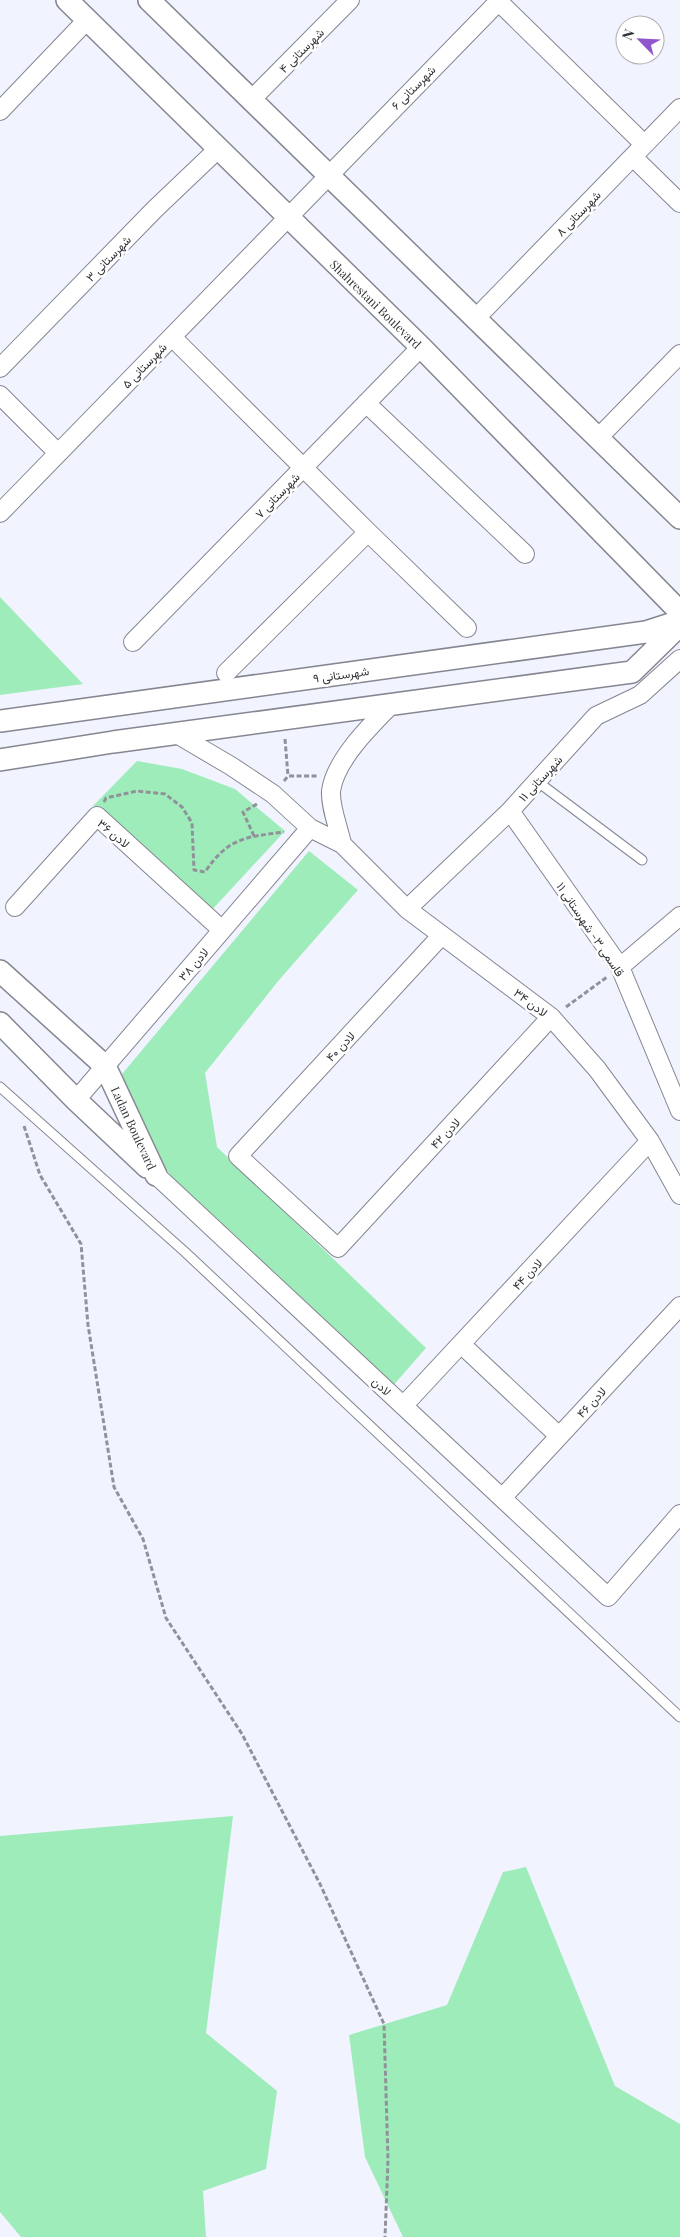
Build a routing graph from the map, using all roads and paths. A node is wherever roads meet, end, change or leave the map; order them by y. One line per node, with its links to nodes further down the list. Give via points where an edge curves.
1 (67, 0): 5 (street, Shahrestani Boulevard)
2 (149, 0): 6 (street)
3 (350, 0): 6 (street, شهرستانی ۴)
4 (499, 1): 10 (street); 11 (street, شهرستانی ۶)
5 (87, 20): 8 (street); 9 (street, Shahrestani Boulevard)
6 (251, 100): 11 (street)
7 (680, 108): 10 (street, شهرستانی ۸)
8 (0, 111)
9 (218, 149): 13 (street, Shahrestani Boulevard); 18 (street, شهرستانی ۳)
10 (639, 151): 12 (street); 14 (street, شهرستانی ۸)
11 (327, 175): 13 (street, شهرستانی ۶); 14 (street)
12 (680, 203)
13 (288, 218): 15 (street, شهرستانی ۵); 16 (street, Shahrestani Boulevard)
14 (476, 318): 21 (street)
15 (172, 337): 22 (street, شهرستانی ۵); 23 (street)
16 (421, 347): 20 (street, شهرستانی ۷); 28 (street, Shahrestani Boulevard)
17 (680, 354): 21 (street)
18 (0, 368)
19 (0, 395): 22 (street)
20 (366, 403): 23 (street, شهرستانی ۷); 27 (street)
21 (599, 437): 25 (street)
22 (58, 453): 24 (street, شهرستانی ۵)
23 (303, 468): 26 (street); 32 (street, شهرستانی ۷)
24 (0, 513)
25 (680, 518)
26 (368, 532): 31 (street); 34 (street)
27 (525, 554)
28 (680, 612)
29 (680, 621): 36 (street, شهرستانی ۹, via 646,632)
30 (680, 625): 35 (street, via 632,672)
31 (467, 628)
32 (133, 642)
33 (680, 659): 39 (street, شهرستانی ۱۱, via 640,695 596,716)
34 (226, 673)
35 (392, 704): 37 (street); 43 (street, via 353,744 336,777 332,791)
36 (0, 721)
37 (175, 733): 38 (street); 42 (street, لادن ۳۴, via 273,794)
38 (0, 760)
39 (538, 782): 40 (street, شهرستانی ۱۱); 44 (lane)
40 (510, 811): 46 (street, شهرستانی ۱۱); 50 (street, قاسمی ۳- شهرستانی ۱۱)
41 (97, 816): 42 (path, via 106,798 137,791 165,794 182,806 192,823 194,870 205,872 217,854 231,844 254,836); 45 (street, لادن ۳۶); 48 (street, لادن ۳۶)
42 (310, 828): 43 (street, لادن ۳۴); 48 (street, لادن ۳۸)
43 (342, 844): 46 (street, لادن ۳۴)
44 (642, 860)
45 (15, 907)
46 (407, 908): 49 (street, لادن ۳۴)
47 (680, 916): 50 (street)
48 (222, 930): 54 (street, لادن ۳۸)
49 (441, 936): 52 (street, لادن ۳۴); 62 (street, لادن ۴۰, via 238,1156)
50 (620, 967): 52 (path); 57 (street, قاسمی ۳- شهرستانی ۱۱)
51 (0, 972): 54 (street, Ladan Boulevard)
52 (551, 1017): 59 (street, لادن ۳۴, via 597,1069); 62 (street, لادن ۴۲)
53 (0, 1023): 56 (street, Ladan Boulevard)
54 (105, 1066): 56 (street, لادن ۳۸); 60 (street, Ladan Boulevard)
55 (0, 1087): 69 (lane, via 185,1252)
56 (76, 1100): 60 (street, Ladan Boulevard)
57 (680, 1111)
58 (23, 1125): 70 (path, via 40,1175 81,1244 88,1326 114,1487 143,1539 166,1618 242,1734 320,1884 384,2024 388,2160)
59 (650, 1141): 61 (street, لادن ۳۴); 64 (street, لادن ۴۴)
60 (156, 1175): 65 (street, لادن)
61 (680, 1195)
62 (338, 1248)
63 (680, 1306): 66 (street, لادن ۴۶)
64 (461, 1344): 65 (street, لادن ۴۴); 66 (street)
65 (403, 1406): 67 (street, لادن)
66 (559, 1436): 67 (street, لادن ۴۶)
67 (502, 1498): 68 (street, لادن, via 608,1597)
68 (680, 1514)
69 (680, 1717)
70 (385, 2237)

